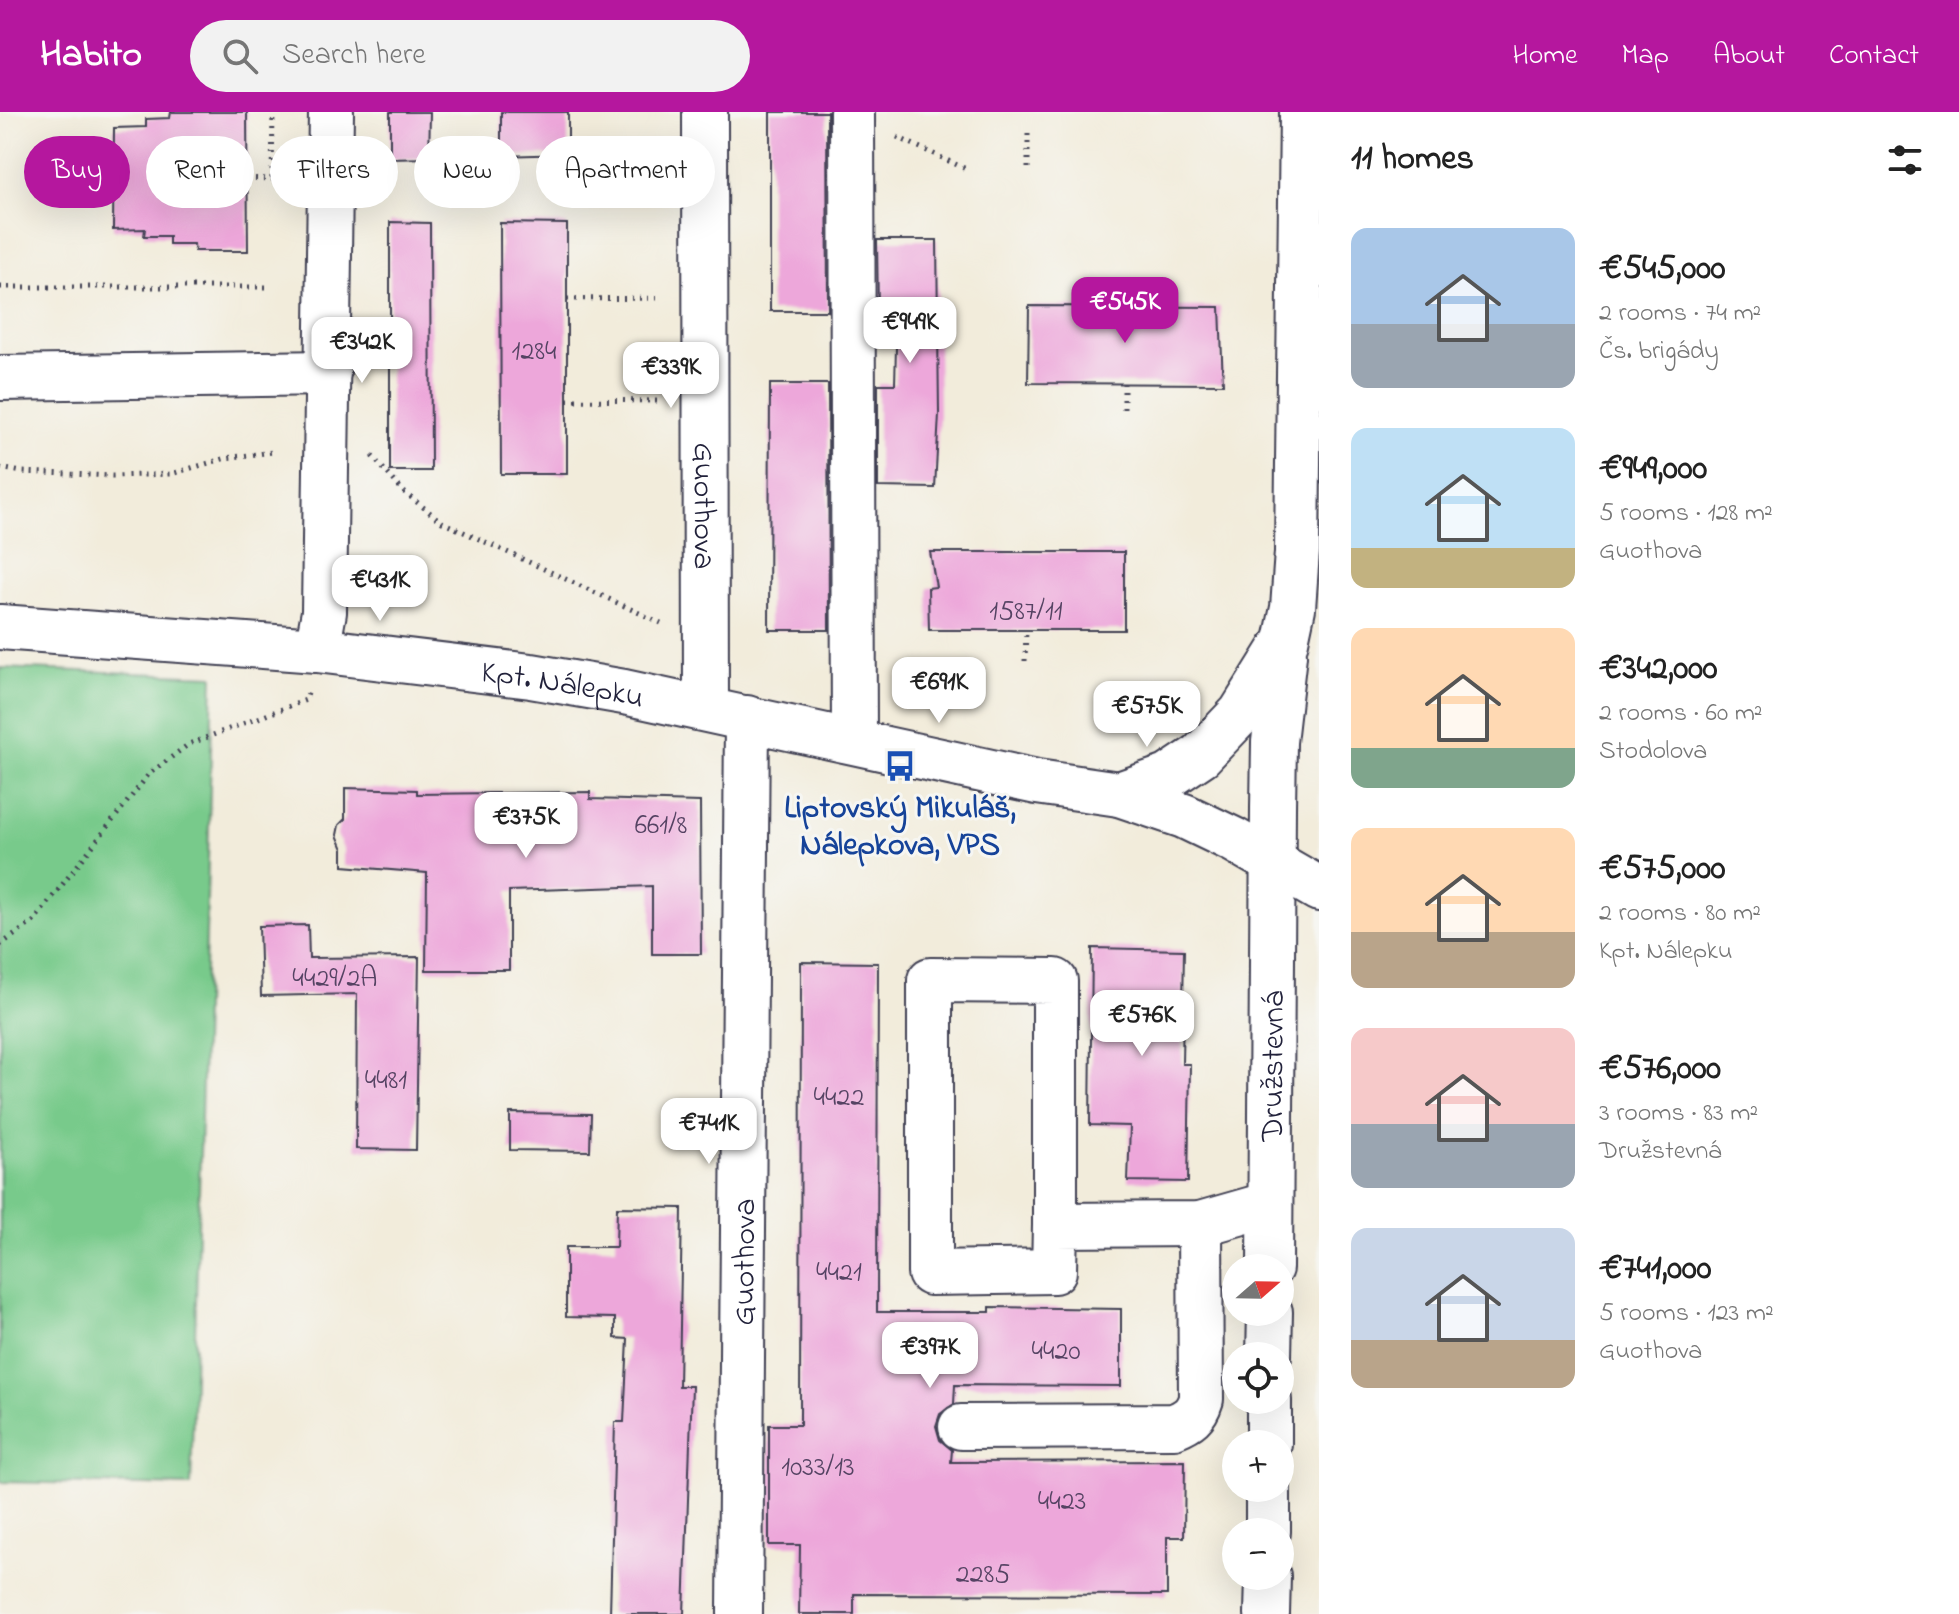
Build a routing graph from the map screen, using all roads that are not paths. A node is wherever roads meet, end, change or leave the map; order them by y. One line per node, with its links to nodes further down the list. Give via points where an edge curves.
1 (331, 112): 5 (street)
2 (705, 112): 10 (street, Guothova, via 705,626)
3 (1302, 112): 8 (street, via 1297,552)
4 (852, 115): 11 (street)
5 (328, 373): 6 (street); 9 (street, via 324,612)
6 (0, 378)
7 (0, 627): 9 (street, Kpt. Nálepku)
8 (1286, 641): 12 (street, Kpt. Nálepku, via 1241,713 1201,755 1168,777); 13 (street, via 1274,742)
9 (317, 650): 10 (street, Kpt. Nálepku, via 531,676)
10 (726, 713): 11 (street, Kpt. Nálepku); 21 (street, Guothova)
11 (854, 741): 12 (street, Kpt. Nálepku, via 1037,782)
12 (1119, 794): 13 (street, Kpt. Nálepku, via 1184,816)
13 (1272, 864): 14 (street, Kpt. Nálepku); 15 (street, Družstevná)
14 (1319, 889)
15 (1270, 1204): 16 (street); 18 (street, Družstevná)
16 (1200, 1224): 17 (street); 19 (street, via 1201,1399 1188,1420 1174,1426)
17 (1055, 1225): 17 (street, via 1055,981 930,980 930,1273 1054,1271)
18 (1270, 1254)
19 (961, 1427)
20 (1268, 1590): 22 (street)
21 (740, 1614)
22 (1267, 1614)

